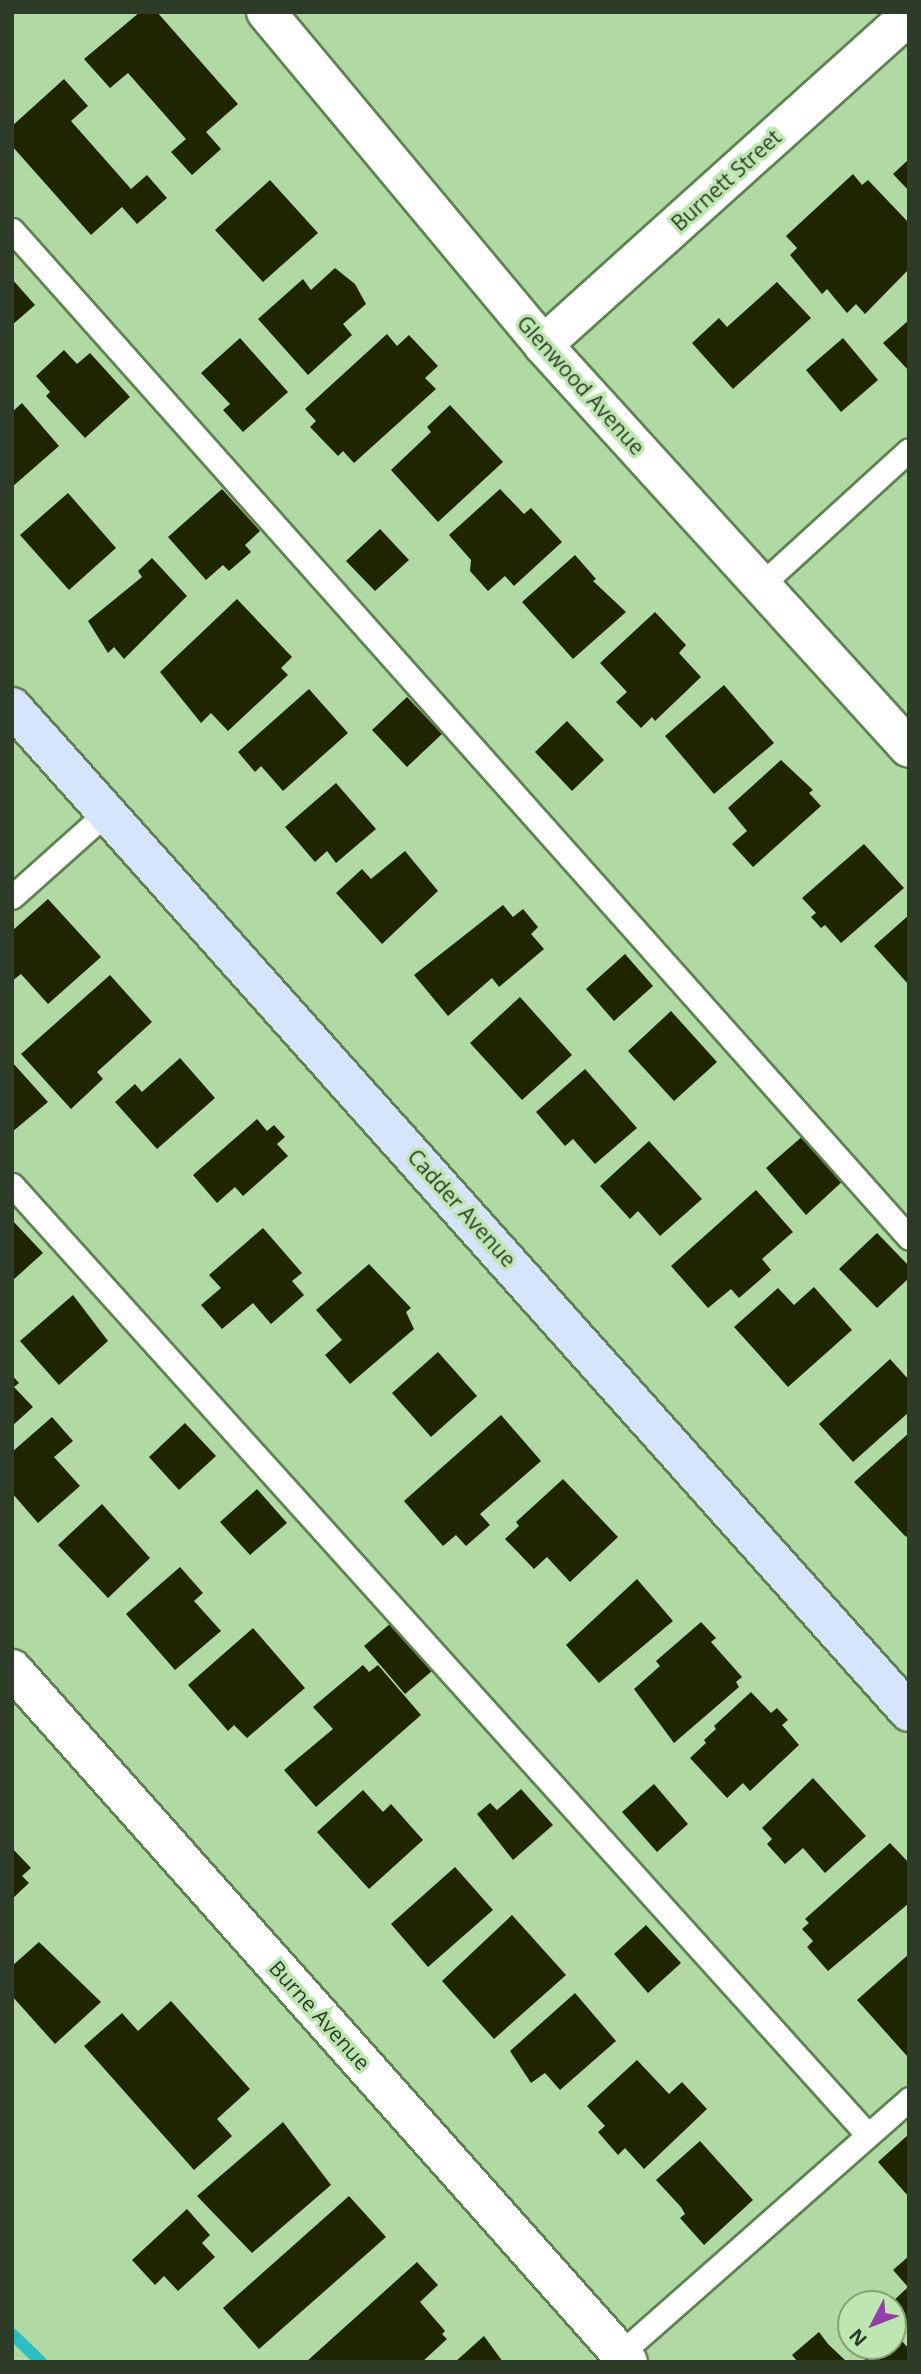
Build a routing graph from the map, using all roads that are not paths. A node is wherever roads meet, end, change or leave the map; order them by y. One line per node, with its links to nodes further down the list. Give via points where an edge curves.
1 (266, 12): 4 (street, Glenwood Avenue)
2 (909, 16): 4 (street, Burnett Street)
3 (12, 230): 12 (lane)
4 (543, 345): 6 (street, Glenwood Avenue)
5 (909, 450): 6 (lane)
6 (761, 585): 8 (street, Glenwood Avenue)
7 (12, 707): 9 (main road, Cadder Avenue)
8 (909, 748)
9 (107, 812): 10 (lane); 14 (main road, Cadder Avenue)
10 (12, 897)
11 (12, 1185): 16 (lane)
12 (909, 1238)
13 (12, 1669): 17 (street, Burne Avenue)
14 (909, 1712)
15 (909, 2099): 16 (lane)
16 (868, 2135): 17 (lane)
17 (620, 2359)

